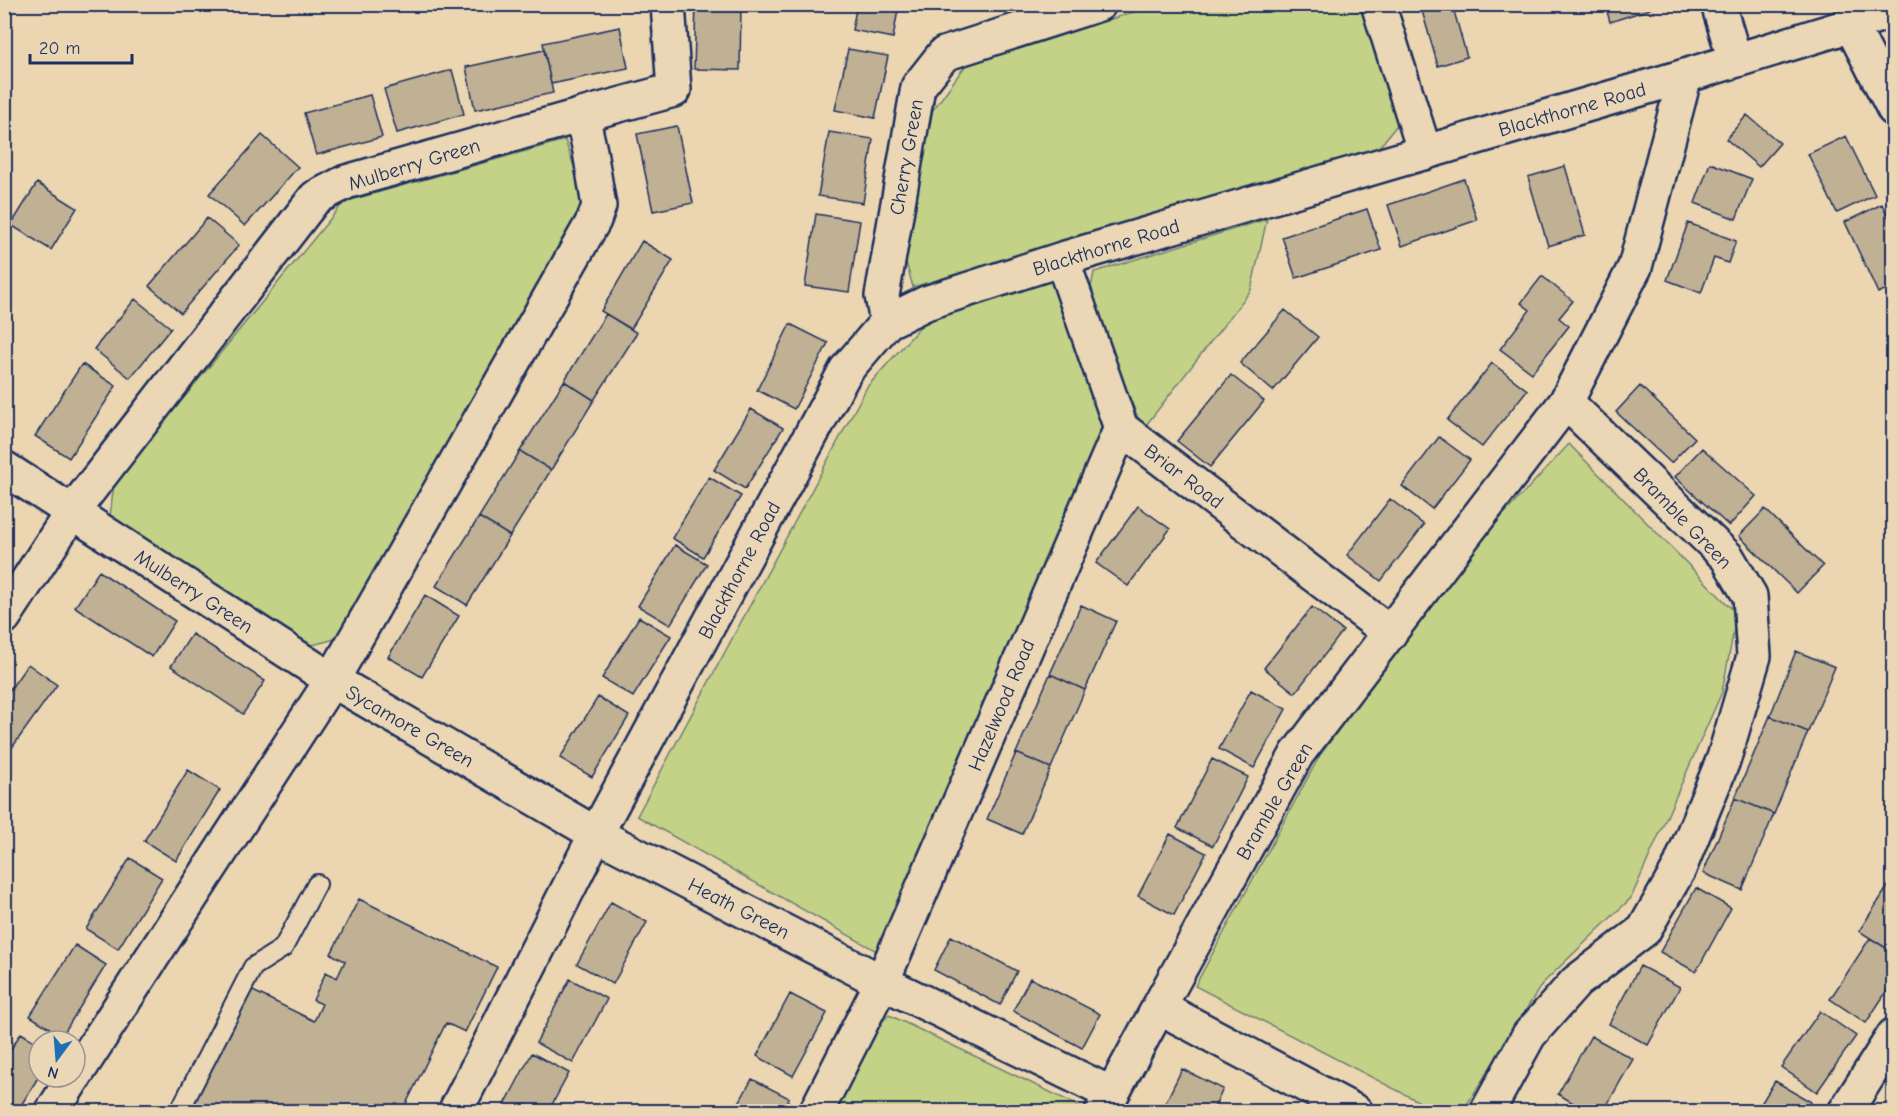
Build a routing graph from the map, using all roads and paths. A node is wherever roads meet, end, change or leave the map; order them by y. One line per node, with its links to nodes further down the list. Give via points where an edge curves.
1 (668, 4): 10 (street, Mulberry Green, via 674,90)
2 (1099, 4): 13 (street, Cherry Green, via 944,54 918,87 882,296)
3 (1378, 4): 11 (street)
4 (1718, 4): 7 (street)
5 (1893, 10): 6 (street, Blackthorne Road)
6 (1851, 25): 7 (street, Blackthorne Road); 9 (street)
7 (1734, 60): 8 (street, Blackthorne Road)
8 (1685, 76): 11 (street, Blackthorne Road); 14 (street, Bramble Green, via 1635,267)
9 (1893, 109)
10 (582, 115): 17 (street, Mulberry Green, via 346,182 315,198); 20 (street, via 599,206 594,220)
11 (1425, 153): 12 (street, Blackthorne Road)
12 (1062, 259): 13 (street, Blackthorne Road, via 926,303); 15 (street)
13 (887, 322): 21 (street, Blackthorne Road, via 846,370)
14 (1566, 402): 19 (street, Bramble Green); 34 (street, Bramble Green, via 1727,557 1750,596 1754,656 1724,758 1679,869 1644,930 1575,982 1529,1035)
15 (1121, 428): 19 (street, Briar Road); 23 (street, Hazelwood Road)
16 (4, 468): 17 (street)
17 (72, 512): 18 (street); 20 (street, Mulberry Green)
18 (4, 617)
19 (1390, 633): 24 (street, Bramble Green, via 1297,754)
20 (332, 680): 21 (street, Sycamore Green); 26 (street, Sycamore Green)
21 (596, 834): 23 (street, Heath Green); 31 (street)
22 (317, 884): 30 (lane, via 283,948 253,967)
23 (882, 982): 28 (street, Heath Green); 32 (street)
24 (1159, 1007): 28 (street, Bramble Green); 33 (street)
25 (1893, 1035): 35 (street)
26 (87, 1058)
27 (67, 1089): 29 (street, Sycamore Green)
28 (1107, 1102)
29 (52, 1112)
30 (179, 1112)
31 (455, 1112)
32 (816, 1112)
33 (1356, 1112)
34 (1487, 1112)
35 (1845, 1112)

